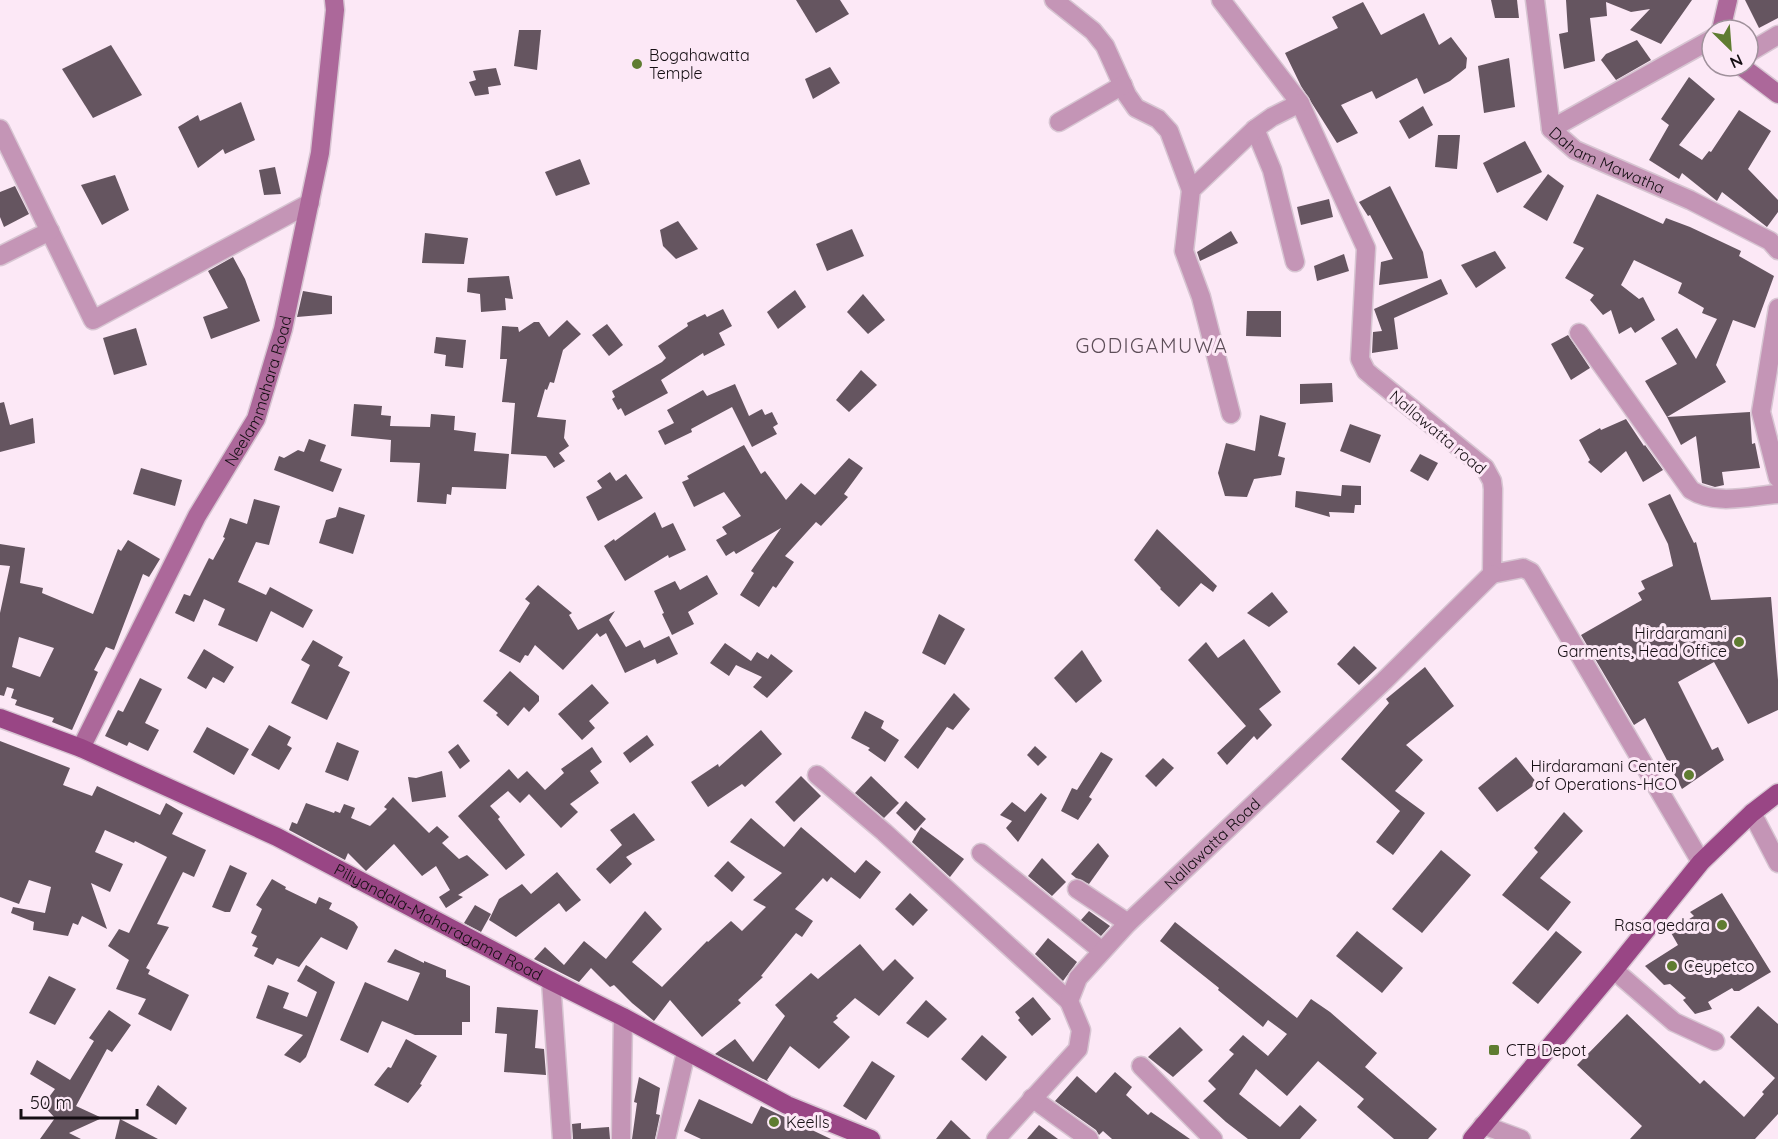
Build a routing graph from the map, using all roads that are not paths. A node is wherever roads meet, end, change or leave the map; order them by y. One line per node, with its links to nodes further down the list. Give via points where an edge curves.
1 (334, 0): 19 (street, Neelammahara Road, via 320,153)
2 (1054, 0): 11 (street, via 1093,31 1105,46)
3 (1221, 0): 13 (street, Nallawatta road)
4 (1535, 0): 17 (street, Daham Mawatha)
5 (1728, 0): 6 (street)
6 (1723, 18)
7 (1778, 35): 9 (street)
8 (1700, 46): 17 (street)
9 (1760, 46)
10 (1757, 78): 12 (street)
11 (1123, 85): 14 (street); 18 (street, via 1136,108 1158,119 1169,131)
12 (1778, 94)
13 (1300, 103): 16 (street); 29 (street, Nallawatta road, via 1366,248 1362,365 1490,475)
14 (1059, 122)
15 (0, 129): 20 (street)
16 (1255, 129): 18 (street); 23 (street, via 1272,170)
17 (1551, 129): 21 (street, Daham Mawatha, via 1575,150 1690,200 1770,241)
18 (1191, 190): 26 (street, via 1184,251 1201,297)
19 (310, 203): 20 (street, via 93,320); 31 (street, Neelammahara Road, via 283,329 256,419 196,516)
20 (50, 231): 22 (street)
21 (1778, 250)
22 (0, 256)
23 (1294, 262)
24 (1778, 308): 27 (street, via 1761,412)
25 (1579, 333): 28 (street, via 1690,490 1713,499)
26 (1232, 414)
27 (1778, 477)
28 (1778, 494)
29 (1491, 574): 36 (street, via 1523,568 1531,572); 39 (street, Nallawatta Road)
30 (0, 718): 31 (main road, Piliyandala-Maharagama Road)
31 (81, 748): 42 (main road, Piliyandala-Maharagama Road, via 277,837)
32 (817, 775): 43 (street)
33 (1778, 793): 34 (main road)
34 (1752, 813): 36 (main road); 37 (street)
35 (981, 853): 40 (street)
36 (1701, 862): 41 (main road)
37 (1778, 863)
38 (1077, 890): 39 (street)
39 (1128, 923): 40 (street, Nallawatta Road)
40 (1102, 951): 43 (street, Nallawatta Road, via 1078,978)
41 (1614, 970): 45 (street, via 1674,1022); 49 (main road)
42 (551, 981): 44 (main road, Piliyandala-Maharagama Road); 50 (street)
43 (1069, 1001): 48 (street, via 1081,1030 1078,1049)
44 (623, 1017): 46 (main road, Piliyandala-Maharagama Road); 51 (street)
45 (1715, 1041)
46 (686, 1052): 52 (street); 53 (main road, Piliyandala-Maharagama Road, via 787,1105)
47 (1141, 1066): 56 (street)
48 (1032, 1098): 54 (street); 55 (street)
49 (1477, 1132): 57 (street)
50 (562, 1139)
51 (621, 1139)
52 (666, 1139)
53 (872, 1139)
54 (996, 1139)
55 (1089, 1139)
56 (1212, 1139)
57 (1521, 1139)

